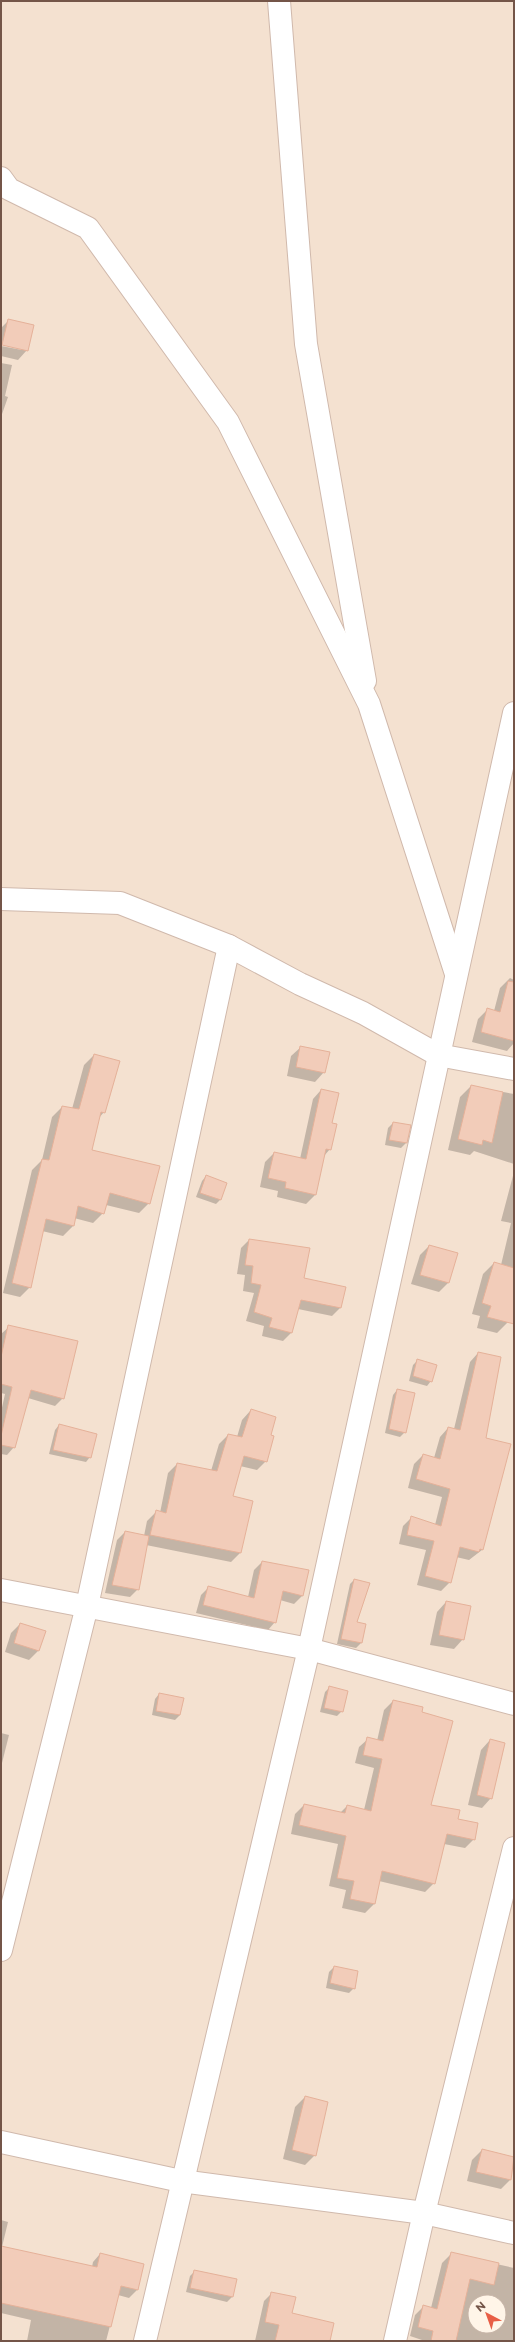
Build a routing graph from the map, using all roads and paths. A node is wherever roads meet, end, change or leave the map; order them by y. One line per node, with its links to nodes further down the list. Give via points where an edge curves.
1 (279, 1): 3 (street, via 306,344)
2 (1, 178): 3 (street, via 9,189 88,228 228,422)
3 (369, 704): 7 (street)
4 (514, 713): 7 (street)
5 (1, 899): 6 (street, via 120,903)
6 (229, 946): 8 (street, via 300,984 363,1013); 11 (street)
7 (456, 976): 8 (street)
8 (438, 1055): 9 (street); 12 (street)
9 (514, 1069)
10 (1, 1590): 11 (street)
11 (87, 1606): 12 (street); 15 (street)
12 (309, 1649): 13 (street); 17 (street)
13 (514, 1704)
14 (514, 1848): 18 (street)
15 (1, 1950)
16 (1, 2142): 17 (street)
17 (181, 2181): 18 (street); 20 (street)
18 (424, 2214): 19 (street); 21 (street)
19 (514, 2233)
20 (145, 2341)
21 (395, 2341)

